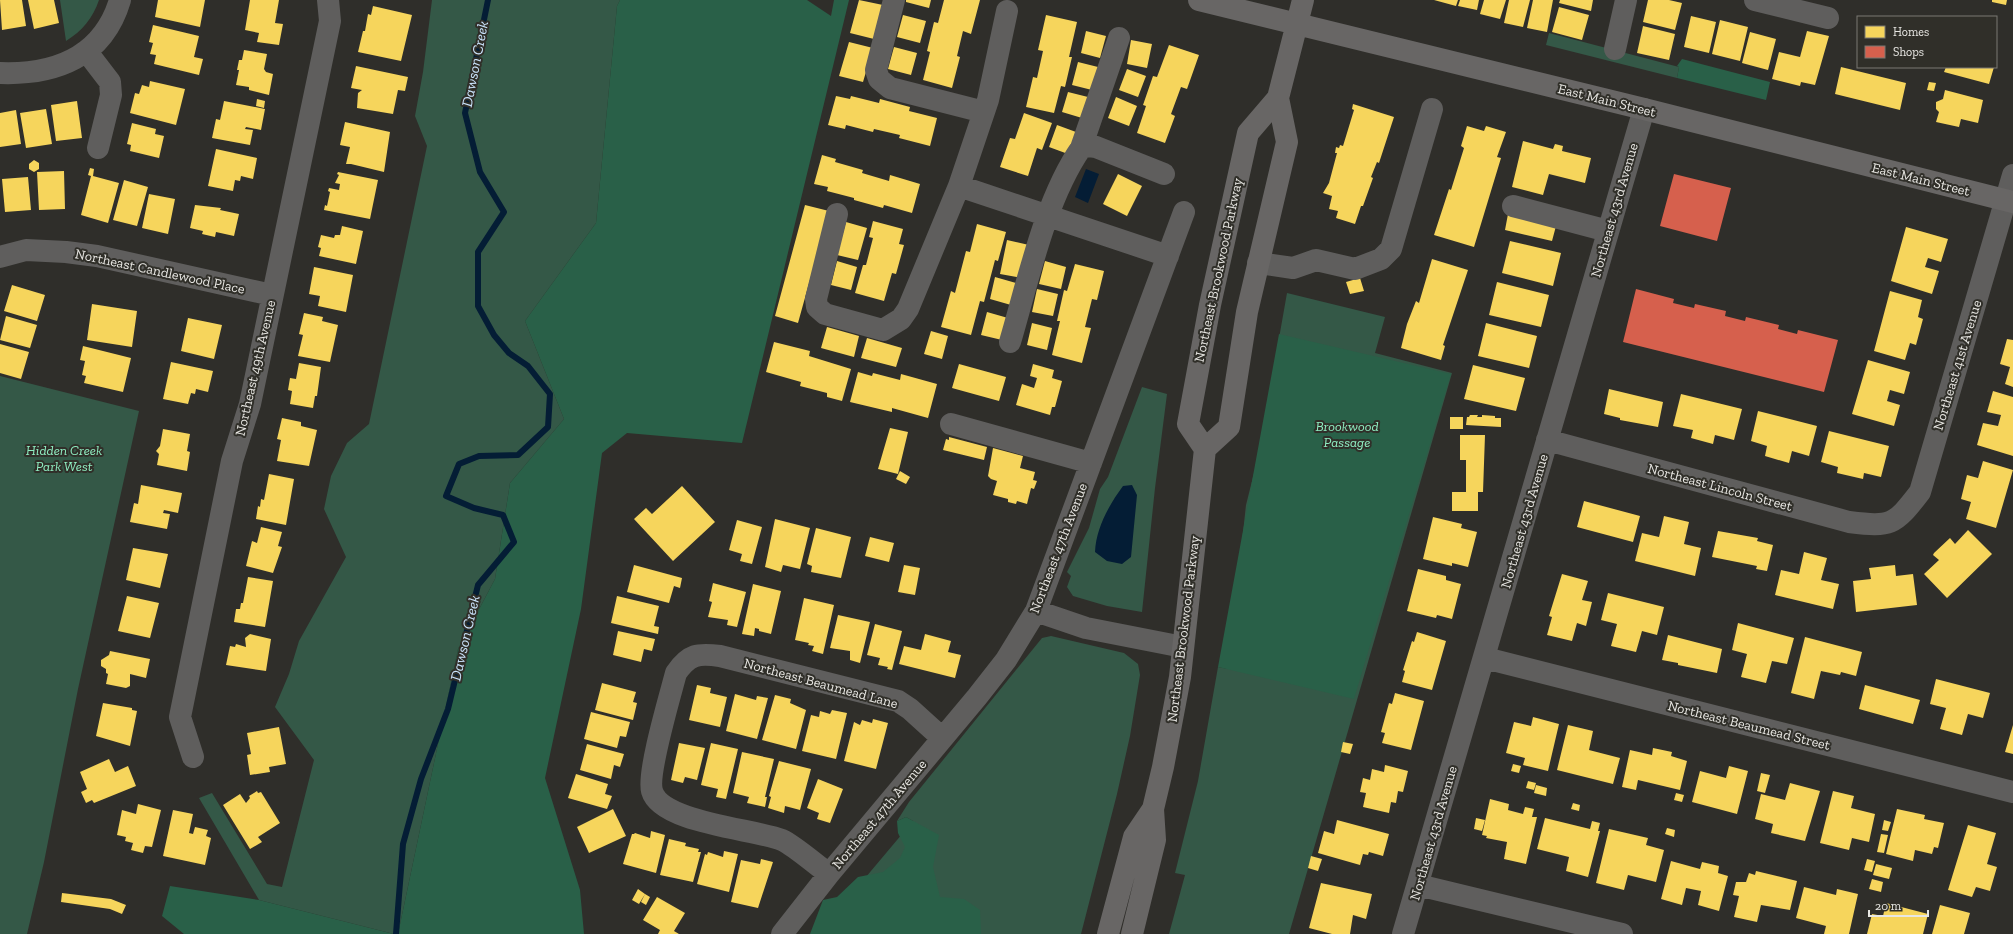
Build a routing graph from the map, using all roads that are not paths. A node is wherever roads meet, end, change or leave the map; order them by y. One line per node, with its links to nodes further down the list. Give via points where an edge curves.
1 (120, 0): 13 (street, via 115,18 99,41)
2 (328, 0): 33 (street, Northeast 49th Avenue, via 330,21)
3 (894, 0): 18 (street, via 876,70 879,79 890,88)
4 (1200, 0): 10 (main road, East Main Street)
5 (1303, 0): 10 (main road, Northeast Brookwood Parkway)
6 (1626, 0): 12 (street)
7 (1755, 0): 9 (street)
8 (1007, 11): 18 (street)
9 (1828, 18)
10 (1297, 24): 15 (main road, Northeast Brookwood Parkway); 17 (main road, East Main Street)
11 (1119, 38): 20 (street)
12 (1615, 49)
13 (87, 52): 14 (street, via 65,64); 19 (street, via 110,82 111,95)
14 (0, 73)
15 (1278, 98): 32 (main road, Northeast Brookwood Parkway, via 1287,142); 37 (main road, Northeast Brookwood Parkway, via 1248,133 1210,305 1188,424)
16 (1432, 109): 32 (street, via 1391,249 1387,254 1355,269 1316,260 1293,268)
17 (1644, 109): 24 (main road, East Main Street); 29 (street, Northeast 43rd Avenue)
18 (984, 112): 23 (street)
19 (98, 148)
20 (1081, 148): 21 (street, via 1096,147); 28 (street)
21 (1164, 174)
22 (2013, 175): 24 (street, Northeast 41st Avenue)
23 (958, 186): 27 (street, via 908,310 900,319 883,330 824,314 817,308 816,299); 28 (street)
24 (2010, 202): 39 (street, Northeast 41st Avenue, via 1920,492)
25 (1513, 206): 29 (street)
26 (1184, 212): 30 (street, Northeast 47th Avenue)
27 (837, 214)
28 (1048, 216): 30 (street); 34 (street)
29 (1608, 231): 36 (street, Northeast 43rd Avenue)
30 (1168, 256): 38 (street, Northeast 47th Avenue)
31 (0, 257): 33 (street, Northeast Candlewood Place, via 26,250 97,256)
32 (1258, 263): 37 (main road, Northeast Brookwood Parkway, via 1247,312 1229,427)
33 (272, 295): 44 (street, Northeast 49th Avenue, via 250,404 232,461 180,716)
34 (1010, 342)
35 (951, 424): 38 (street)
36 (1547, 440): 39 (street, Northeast Lincoln Street, via 1849,522 1877,525); 42 (street, Northeast 43rd Avenue)
37 (1205, 449): 41 (main road, Northeast Brookwood Parkway)
38 (1091, 463): 40 (street, Northeast 47th Avenue)
39 (1894, 521)
40 (1036, 611): 41 (street, via 1086,628); 43 (street, Northeast 47th Avenue, via 1006,660)
41 (1183, 647): 46 (main road, Northeast Brookwood Parkway, via 1165,759)
42 (1485, 658): 45 (street, Northeast Beaumead Street); 48 (street, Northeast 43rd Avenue)
43 (942, 738): 47 (street, Northeast 47th Avenue); 47 (street, Northeast Beaumead Lane, via 898,701 720,656 706,654 694,656 684,662 676,673 651,774 652,792 659,802 676,813 783,840)
44 (193, 758)
45 (2013, 792)
46 (1153, 809): 50 (main road, Northeast Brookwood Parkway, via 1134,837); 51 (main road, Northeast Brookwood Parkway, via 1155,840)
47 (829, 874): 49 (street, Northeast 47th Avenue)
48 (1418, 885): 52 (street, Northeast 43rd Avenue); 53 (street)
49 (782, 934)
50 (1108, 934)
51 (1132, 934)
52 (1403, 934)
53 (1622, 934)

